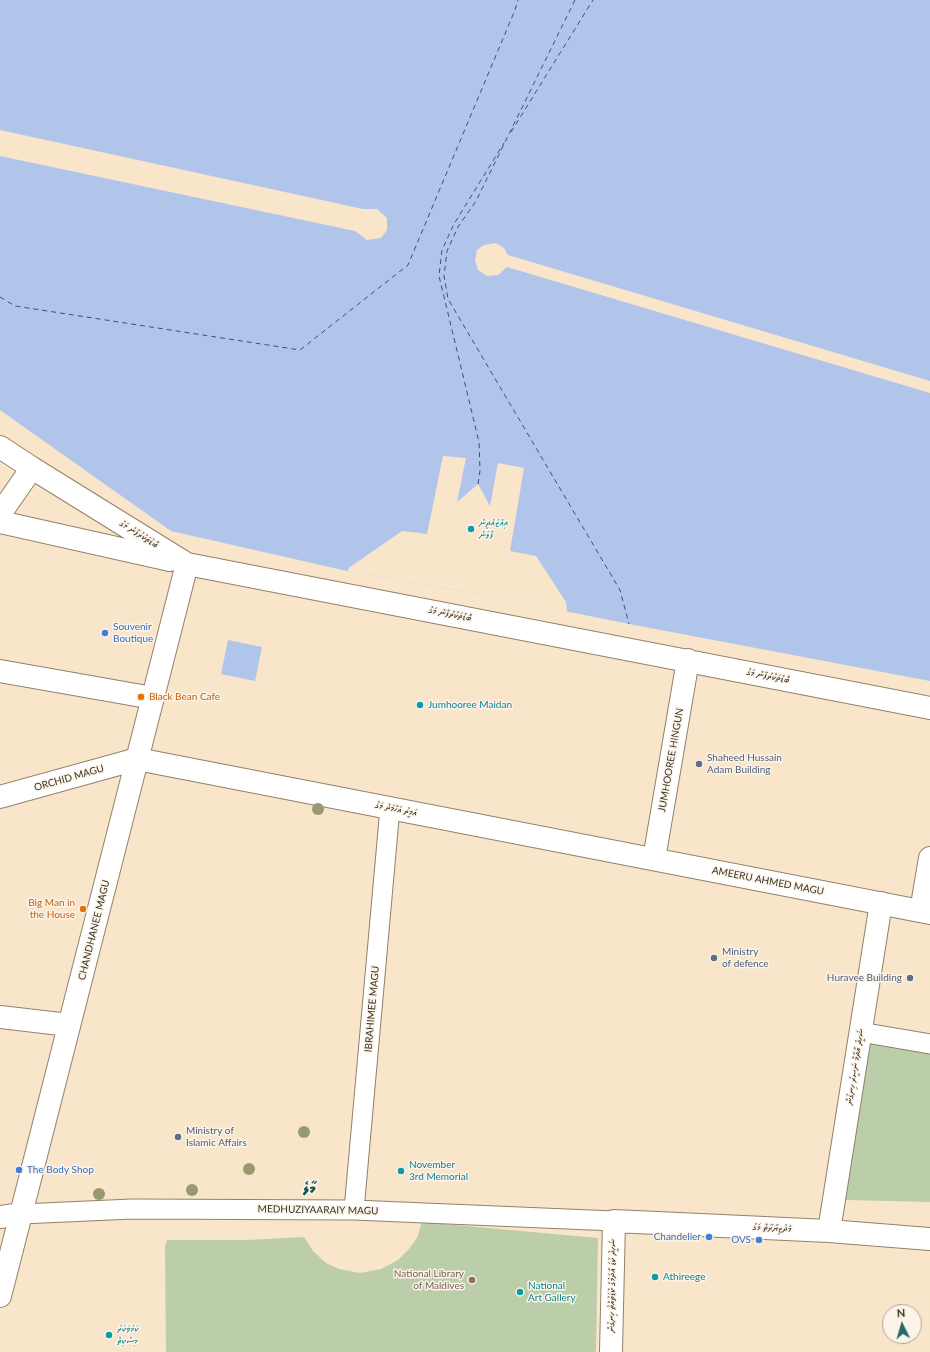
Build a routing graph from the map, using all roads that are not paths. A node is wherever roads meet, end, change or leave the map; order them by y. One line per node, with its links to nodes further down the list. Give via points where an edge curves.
1 (0, 447): 2 (street, ބޮޑުތަކުރުފާނު މަގު)
2 (32, 468): 3 (street); 5 (street, ބޮޑުތަކުރުފާނު މަގު)
3 (0, 514)
4 (0, 522): 5 (street)
5 (187, 564): 6 (street, ބޮޑުތަކުރުފާނު މަގު); 8 (street, CHANDHANEE MAGU)
6 (688, 660): 9 (street, ބޮޑުތަކުރުފާނު މަގު); 14 (street, JUMHOOREE HINGUN)
7 (0, 671): 8 (street)
8 (153, 698): 10 (street, CHANDHANEE MAGU)
9 (930, 708)
10 (137, 759): 11 (street, ORCHID MAGU); 12 (street, އަމީރު އަހްމަދު މަގު); 18 (street, CHANDHANEE MAGU)
11 (0, 797)
12 (390, 808): 14 (street, އަމީރު އަހްމަދު މަގު); 21 (street, IBRAHIMEE MAGU)
13 (930, 858): 16 (street)
14 (654, 859): 15 (street, AMEERU AHMED MAGU)
15 (881, 903): 16 (street); 19 (street, ޝަހީދު އާދާމް ނަސީރު ހިނގުން)
16 (926, 912)
17 (0, 1017): 18 (street)
18 (69, 1025): 22 (street, CHANDHANEE MAGU)
19 (860, 1032): 20 (street); 25 (street, ޝަހީދު އާދާމް ނަސީރު ހިނގުން)
20 (930, 1044)
21 (354, 1210): 22 (street, MEDHUZIYAARAIY MAGU, via 132,1209); 24 (street, MEDHUZIYAARAIY MAGU)
22 (21, 1214): 23 (street); 27 (street, CHANDHANEE MAGU)
23 (0, 1218)
24 (614, 1221): 25 (street, މެދުޒިޔާރާތް މަގު); 28 (street, ޝަހީދު ކުޑަ އާދަމުގެ ކުޑަތުއްތު ހިނގުން)
25 (829, 1231): 26 (street, މެދުޒިޔާރާތް މަގު)
26 (930, 1239)
27 (0, 1296)
28 (611, 1352)

